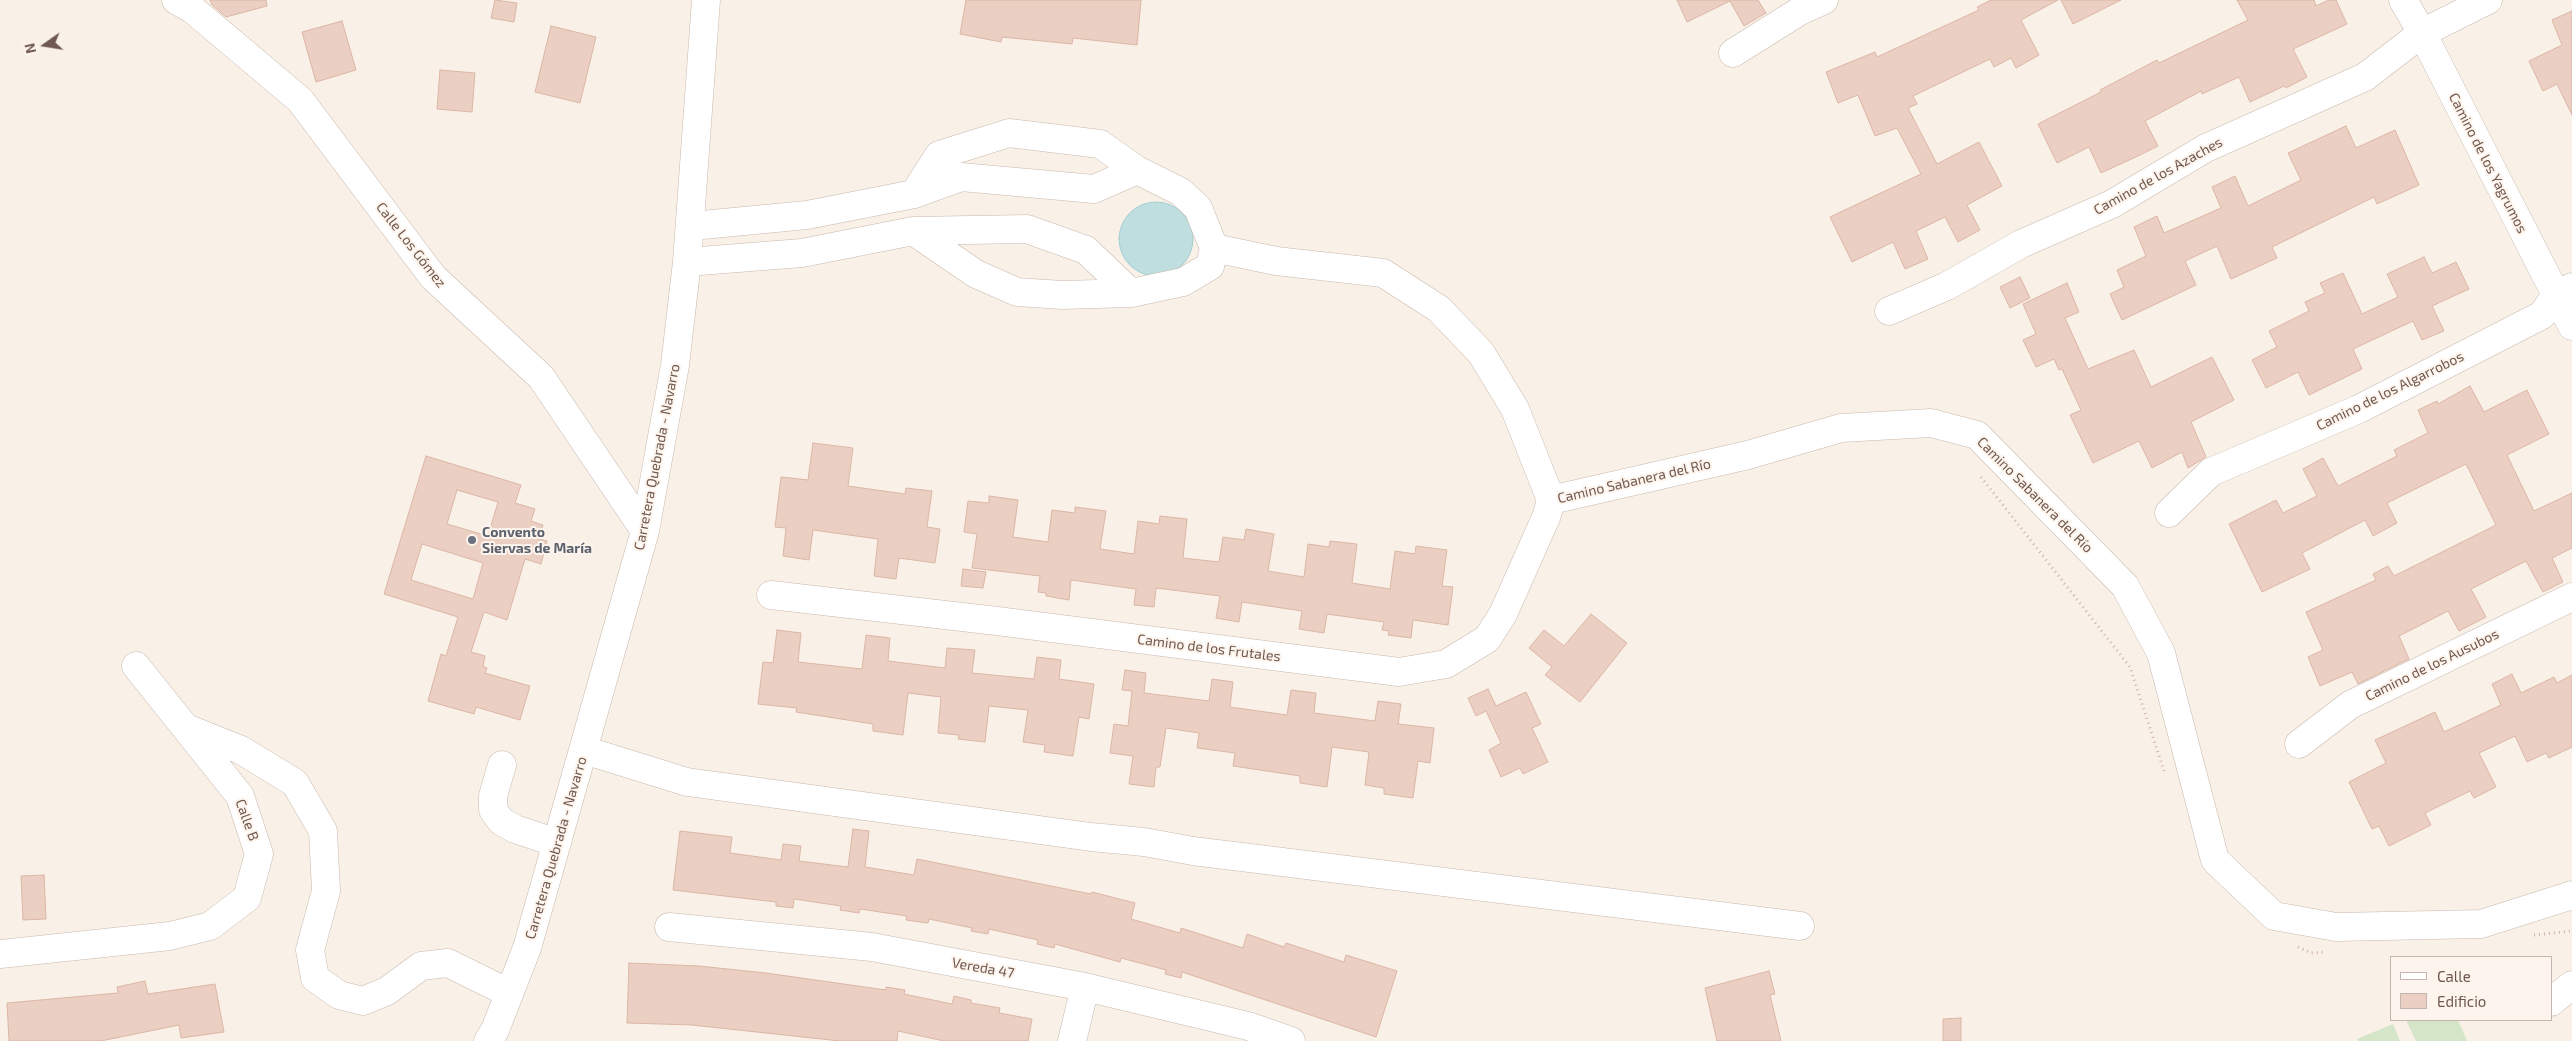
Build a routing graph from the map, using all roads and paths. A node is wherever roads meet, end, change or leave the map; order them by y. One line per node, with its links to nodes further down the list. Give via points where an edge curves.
1 (176, 0): 21 (street, Calle Los Gómez, via 192,9 300,100 433,277 540,377)
2 (706, 0): 10 (street, Carretera Quebrada - Navarro)
3 (1824, 0): 7 (street, via 1800,11)
4 (2403, 0): 6 (street, Camino de los Yagrumos)
5 (2488, 0): 6 (street, Camino de los Azaches)
6 (2422, 32): 14 (street, Camino de los Yagrumos); 16 (street, Camino de los Azaches, via 2365,77 2206,148 2112,204 2021,244 1947,286)
7 (1733, 53)
8 (1137, 170): 9 (street, via 1094,190 961,177); 9 (street, via 1100,144 1009,133 939,155); 12 (street, via 1181,192 1198,208)
9 (914, 194): 10 (street, via 807,215)
10 (692, 226): 13 (street, Carretera Quebrada - Navarro)
11 (913, 231): 13 (street, via 802,253); 15 (street, via 976,274 1017,292 1062,295); 15 (street, via 1027,229 1086,250)
12 (1214, 248): 15 (street, via 1210,266 1183,282); 19 (street, Camino Sabanera del Río, via 1276,261 1383,273 1439,309 1481,353 1515,409)
13 (688, 262): 21 (street, Carretera Quebrada - Navarro, via 675,365)
14 (2564, 291): 17 (street, Camino de los Yagrumos); 20 (street, Camino de los Algarrobos, via 2542,314 2359,409 2211,472)
15 (1131, 293)
16 (1889, 310)
17 (2572, 326)
18 (1975, 470): 25 (path)
19 (1551, 500): 22 (street, Camino de los Frutales, via 1503,614 1487,639 1446,664 1399,672); 31 (street, Camino Sabanera del Río, via 1748,455 1841,428 1931,423 1977,435 2125,586 2161,653 2215,860 2274,916 2336,927 2481,924)
20 (2169, 513)
21 (645, 531): 28 (street, Carretera Quebrada - Navarro)
22 (771, 595)
23 (2572, 597): 27 (street, Camino de los Ausubos, via 2350,705)
24 (136, 666): 26 (street, Calle B)
25 (2130, 667)
26 (186, 728): 34 (street, Calle B, via 240,796 259,854 247,898 210,926 170,936); 37 (street, via 241,750 295,783 323,830 326,891 310,950 315,978 339,994 363,1001 387,991 421,966 448,963)
27 (2299, 744)
28 (584, 750): 30 (street, Carretera Quebrada - Navarro); 32 (street, via 687,782 1193,851)
29 (502, 764): 30 (street, via 493,796 493,810 515,829)
30 (557, 843): 37 (street, Carretera Quebrada - Navarro, via 527,948)
31 (2572, 896)
32 (1800, 926)
33 (669, 927): 36 (street, Vereda 47, via 872,947)
34 (0, 954)
35 (2572, 984): 38 (street)
36 (1085, 986): 40 (street); 41 (street, Vereda 47, via 1248,1026)
37 (509, 993): 39 (street, Carretera Quebrada - Navarro)
38 (2552, 1001)
39 (488, 1041)
40 (1072, 1041)
41 (1291, 1041)

